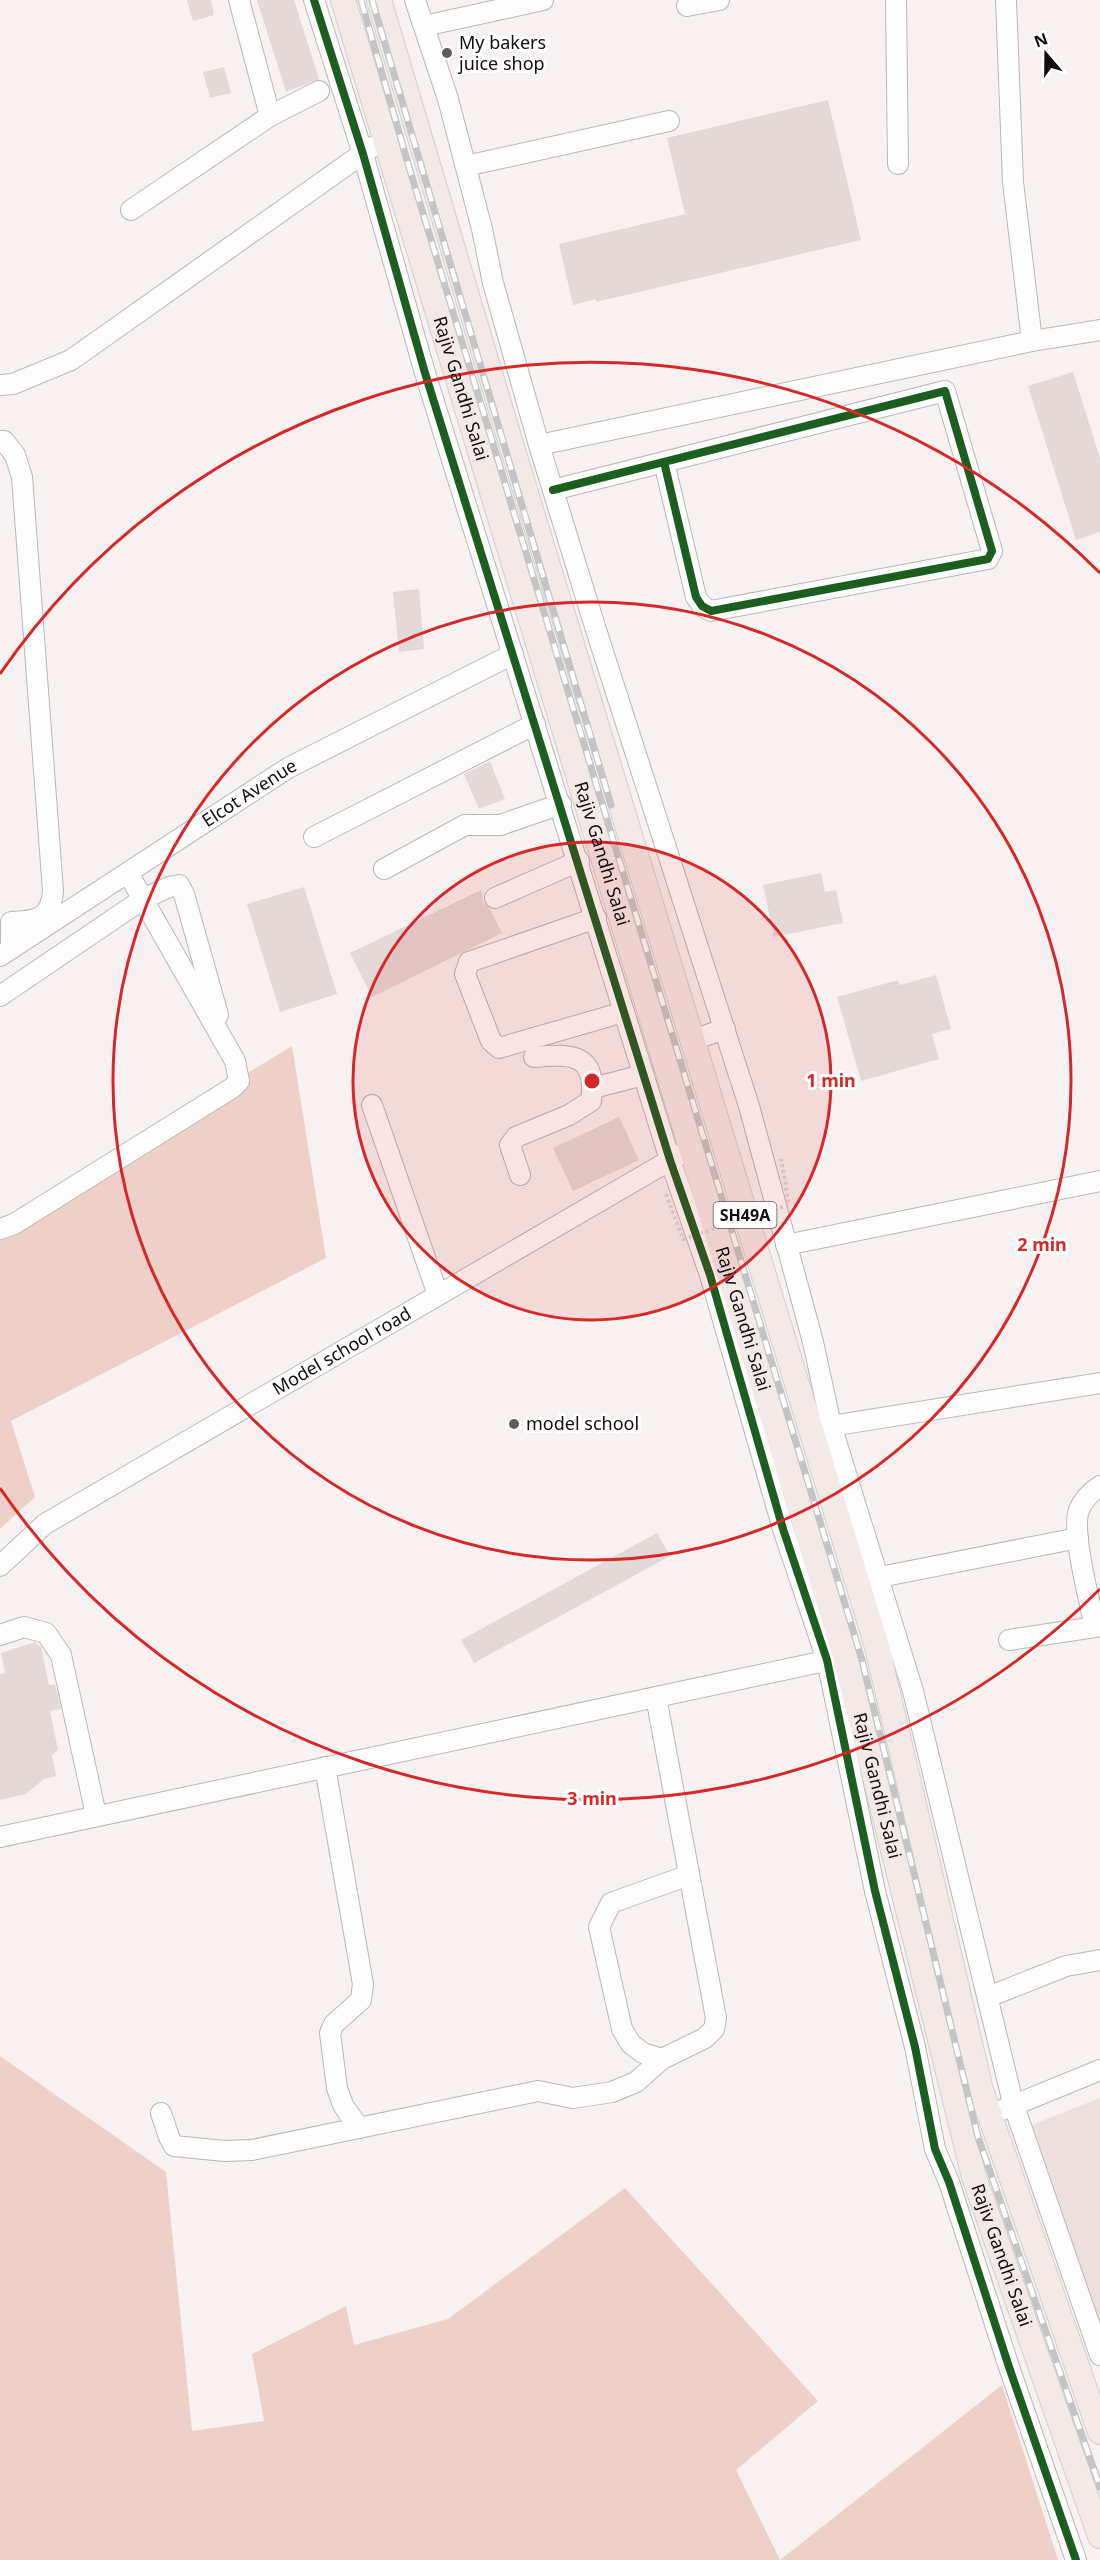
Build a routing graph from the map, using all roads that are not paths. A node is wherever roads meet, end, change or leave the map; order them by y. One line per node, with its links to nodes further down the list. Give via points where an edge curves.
1 (239, 0): 13 (street)
2 (314, 0): 16 (street)
3 (344, 0): 15 (main road, Rajiv Gandhi Salai / SH49A)
4 (379, 0): 20 (main road, Rajiv Gandhi Salai / SH49A)
5 (543, 0): 11 (street)
6 (719, 0): 10 (street)
7 (896, 0): 17 (street)
8 (1006, 0): 23 (street, via 1013,182)
9 (418, 1): 11 (street)
10 (687, 6)
11 (423, 26): 18 (street)
12 (319, 91): 13 (street)
13 (270, 116): 19 (street)
14 (669, 121): 18 (street)
15 (385, 138): 16 (street); 21 (main road, Rajiv Gandhi Salai / SH49A)
16 (363, 154): 27 (street, via 71,360 14,384); 33 (street, via 425,373)
17 (898, 164)
18 (466, 166): 24 (street)
19 (131, 210)
20 (457, 258): 21 (main road); 26 (main road, Rajiv Gandhi Salai / SH49A)
21 (424, 268): 36 (main road, Rajiv Gandhi Salai / SH49A)
22 (1100, 330): 23 (street)
23 (1032, 341): 25 (street)
24 (515, 360): 26 (street); 30 (street)
25 (934, 362): 28 (street); 30 (street)
26 (488, 369): 35 (main road, Rajiv Gandhi Salai / SH49A)
27 (0, 385)
28 (945, 391): 31 (street); 31 (street, via 990,541 992,551 988,559 711,611 696,597)
29 (0, 441): 47 (street, via 15,455 22,477 53,891 52,906 38,918)
30 (539, 445): 32 (street)
31 (664, 462): 32 (street)
32 (553, 490): 51 (street)
33 (513, 654): 34 (street); 43 (street, Elcot Avenue, via 288,768)
34 (535, 724): 39 (street); 40 (street)
35 (601, 741): 36 (main road, via 590,748); 37 (main road, Rajiv Gandhi Salai / SH49A)
36 (571, 751): 38 (main road, Rajiv Gandhi Salai / SH49A)
37 (613, 782): 38 (main road, via 601,782); 52 (main road, Rajiv Gandhi Salai / SH49A)
38 (584, 792): 58 (main road, Rajiv Gandhi Salai / SH49A)
39 (561, 804): 41 (street); 42 (street, via 500,825 465,825)
40 (314, 837)
41 (579, 861): 45 (street); 46 (street)
42 (384, 869)
43 (128, 873): 44 (street); 48 (street, Elcot Avenue)
44 (142, 898): 49 (street); 53 (street); 53 (street, via 179,885)
45 (495, 898)
46 (596, 918): 50 (street); 50 (street, via 469,962 465,974 491,1041 499,1048)
47 (5, 922): 48 (street)
48 (6, 952)
49 (0, 996)
50 (624, 1012): 55 (street)
51 (725, 1029): 52 (street); 63 (street)
52 (692, 1040): 66 (main road, Rajiv Gandhi Salai / SH49A)
53 (226, 1044): 62 (street, via 239,1081 232,1088)
54 (534, 1057): 56 (street, via 566,1054 579,1058 588,1070)
55 (643, 1075): 56 (street); 59 (street)
56 (593, 1088): 60 (street, via 591,1101 584,1106 516,1137 510,1145)
57 (372, 1104): 64 (street)
58 (692, 1149): 59 (street, Model school road); 74 (main road, Rajiv Gandhi Salai / SH49A)
59 (670, 1160): 64 (street, Model school road); 74 (street, via 710,1275 783,1529)
60 (520, 1175)
61 (1100, 1181): 63 (street)
62 (0, 1229)
63 (786, 1245): 66 (street, via 813,1342)
64 (438, 1295): 69 (street, Model school road, via 45,1524)
65 (1100, 1383): 66 (street)
66 (821, 1428): 70 (street); 86 (main road, Rajiv Gandhi Salai / SH49A)
67 (1100, 1486): 68 (street, via 1084,1500 1078,1513)
68 (1078, 1538): 70 (street); 71 (street)
69 (0, 1566)
70 (880, 1577): 81 (street, via 914,1691)
71 (1097, 1626): 73 (street)
72 (0, 1635): 77 (street, via 24,1627 46,1633 61,1655)
73 (1009, 1641)
74 (836, 1658): 75 (street); 88 (main road, Rajiv Gandhi Salai / SH49A); 89 (street, via 875,1891 915,2047)
75 (656, 1697): 76 (street); 79 (street)
76 (325, 1767): 77 (street); 87 (street, via 363,1984 362,2000 334,2024 330,2033 337,2088)
77 (96, 1815): 78 (street)
78 (0, 1837)
79 (689, 1875): 82 (street, via 716,2018 714,2029 705,2038); 82 (street, via 611,1903 599,1927 622,2029 643,2053)
80 (1100, 1960): 81 (street, via 1066,1966)
81 (988, 1997): 84 (street)
82 (662, 2059): 87 (street, via 636,2082 612,2092 573,2097 538,2091)
83 (1100, 2070): 84 (street)
84 (1013, 2103): 86 (street); 92 (street)
85 (161, 2113): 87 (street, via 174,2146 225,2151 252,2150)
86 (990, 2117): 90 (main road, Rajiv Gandhi Salai / SH49A)
87 (359, 2128)
88 (963, 2133): 89 (street); 91 (main road, Rajiv Gandhi Salai / SH49A, via 974,2177)
89 (935, 2149): 95 (street)
90 (1061, 2321): 91 (main road); 93 (main road, Rajiv Gandhi Salai / SH49A)
91 (1028, 2331): 94 (main road, Rajiv Gandhi Salai / SH49A)
92 (1100, 2355)
93 (1100, 2433)
94 (1100, 2536)
95 (1076, 2560)

